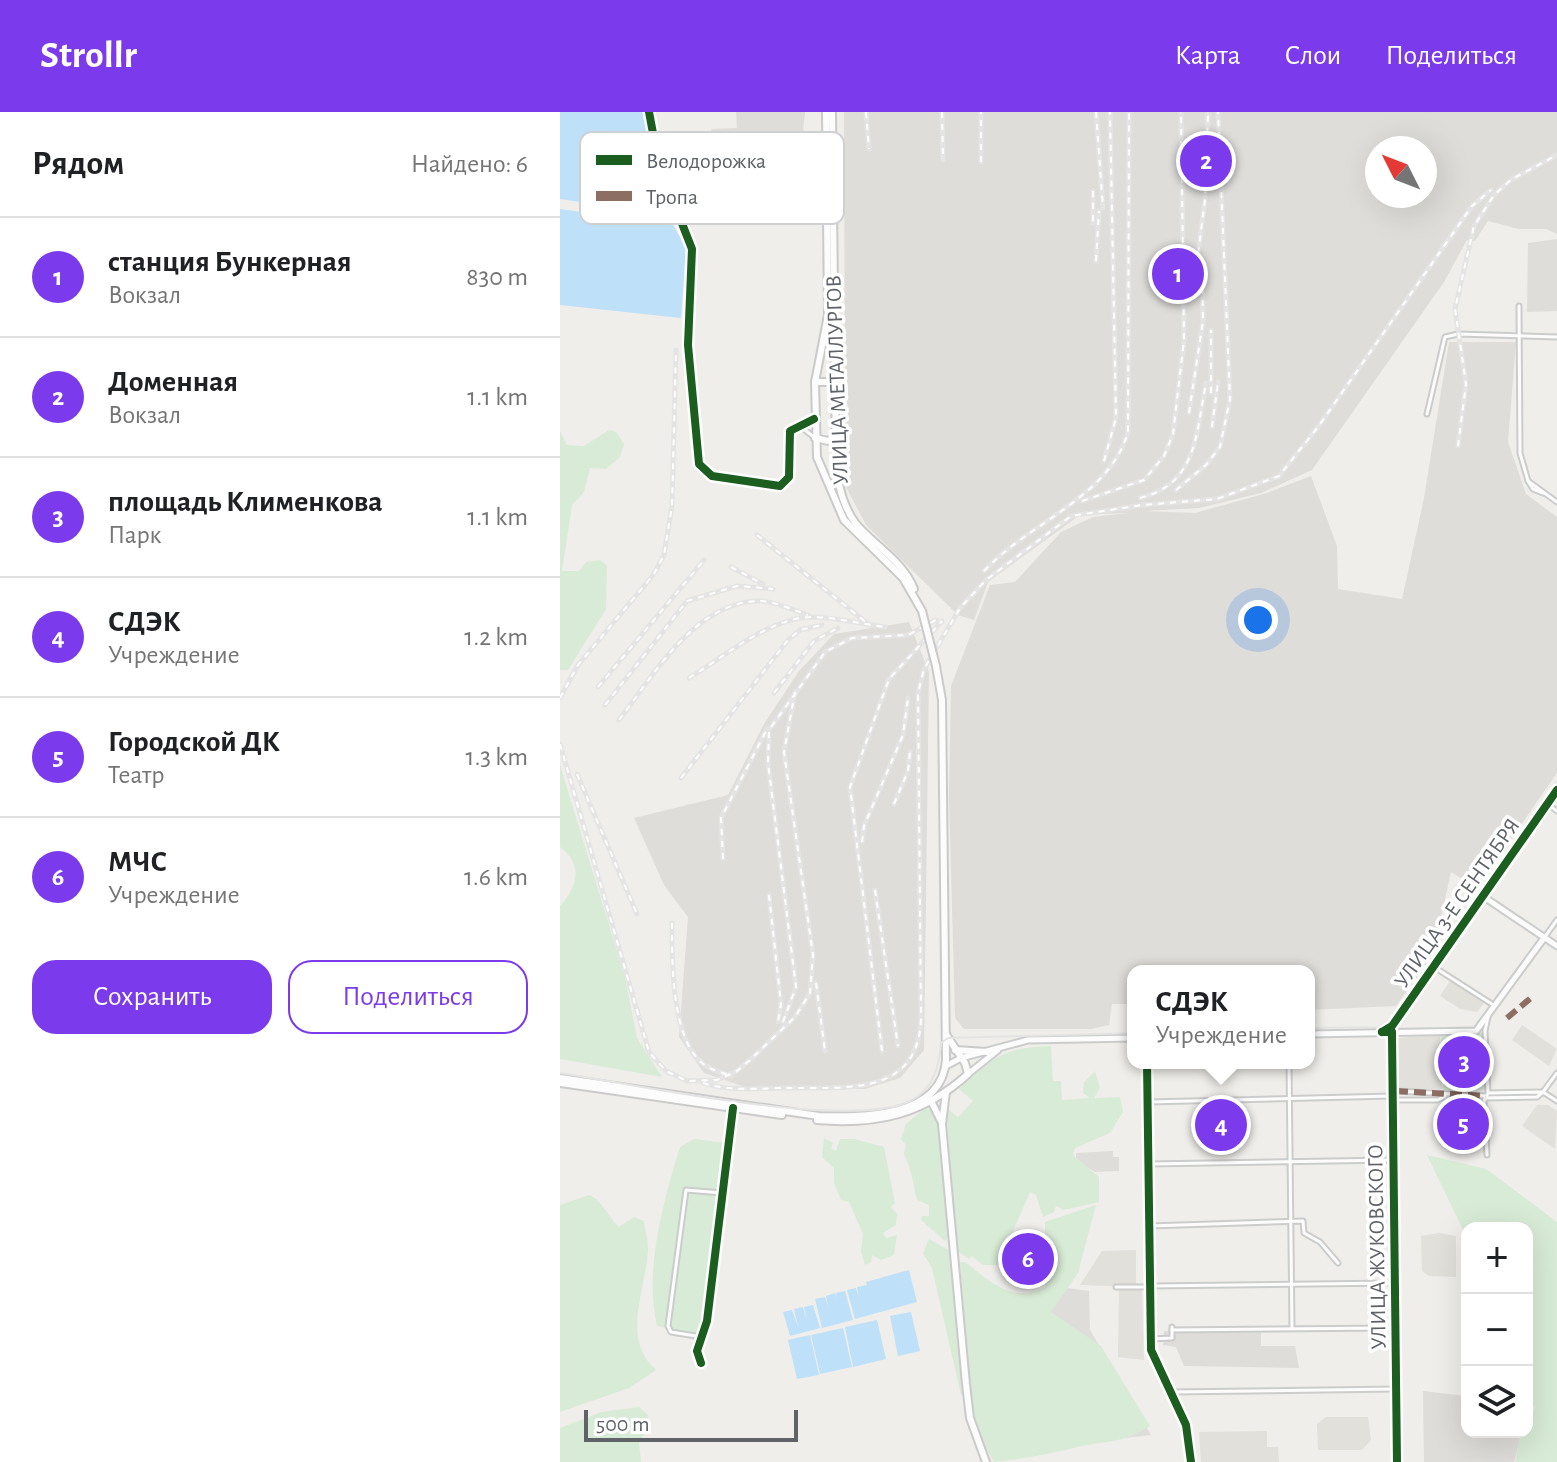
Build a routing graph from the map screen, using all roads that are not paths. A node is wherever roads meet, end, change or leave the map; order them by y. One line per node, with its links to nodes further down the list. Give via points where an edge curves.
1 (649, 112): 3 (street)
2 (829, 112): 4 (main road, УЛИЦА МЕТАЛЛУРГОВ); 5 (main road, УЛИЦА МЕТАЛЛУРГОВ)
3 (653, 132)
4 (829, 132)
5 (829, 132)
6 (682, 224): 16 (street, via 692,249 688,345 699,464 712,476 780,486 789,477 790,431)
7 (828, 224): 12 (main road, УЛИЦА МЕТАЛЛУРГОВ, via 828,315)
8 (831, 224): 13 (main road, УЛИЦА МЕТАЛЛУРГОВ)
9 (1519, 306): 11 (street)
10 (1557, 337): 11 (street)
11 (1519, 338): 14 (street, via 1445,337); 19 (street, via 1520,453 1528,481)
12 (815, 382): 13 (main road); 15 (main road, УЛИЦА МЕТАЛЛУРГОВ)
13 (835, 387): 17 (main road, УЛИЦА МЕТАЛЛУРГОВ)
14 (1427, 414)
15 (814, 419): 16 (street); 18 (main road, УЛИЦА МЕТАЛЛУРГОВ)
16 (800, 426): 18 (street)
17 (835, 437): 18 (main road); 20 (main road, УЛИЦА МЕТАЛЛУРГОВ, via 836,471 847,509 906,573)
18 (815, 438): 20 (main road, УЛИЦА МЕТАЛЛУРГОВ, via 817,457 844,520 903,578)
19 (1557, 502)
20 (922, 611): 31 (main road, bridge, via 942,700)
21 (1557, 790): 22 (street, УЛИЦА 3-Е СЕНТЯБРЯ)
22 (1547, 804): 23 (street); 24 (street, УЛИЦА 3-Е СЕНТЯБРЯ)
23 (1557, 811)
24 (1484, 897): 26 (street); 28 (street, УЛИЦА 3-Е СЕНТЯБРЯ)
25 (1557, 920): 26 (street)
26 (1544, 938): 27 (street); 29 (street)
27 (1557, 946)
28 (1434, 967): 29 (street); 32 (street, УЛИЦА 3-Е СЕНТЯБРЯ)
29 (1496, 1007): 30 (street)
30 (1488, 1017): 33 (street); 34 (street)
31 (944, 1020): 37 (main road); 41 (main road)
32 (1394, 1030): 33 (street); 35 (street, УЛИЦА 3-Е СЕНТЯБРЯ); 53 (street, УЛИЦА ЖУКОВСКОГО)
33 (1476, 1031): 34 (street)
34 (1485, 1031): 55 (street)
35 (1315, 1034)
36 (1127, 1038): 38 (street, via 1028,1040)
37 (952, 1047): 39 (main road, via 964,1053); 40 (main road)
38 (1002, 1047): 39 (street); 45 (street)
39 (987, 1052): 40 (street)
40 (961, 1058): 41 (street); 45 (main road)
41 (945, 1068): 47 (main road, via 949,1079); 48 (main road)
42 (1147, 1069): 60 (street)
43 (1289, 1069): 57 (street)
44 (1557, 1073): 50 (street)
45 (968, 1074): 47 (main road)
46 (560, 1080): 61 (main road)
47 (960, 1081): 49 (main road)
48 (933, 1088): 59 (main road); 61 (main road, via 910,1106 864,1117)
49 (946, 1092): 59 (main road); 62 (main road)
50 (1543, 1092): 52 (street); 58 (street)
51 (1502, 1093): 52 (street); 55 (street); 56 (street)
52 (1528, 1095): 56 (street)
53 (1395, 1096): 54 (street); 54 (street, via 1438,1091); 57 (street); 65 (street, УЛИЦА ЖУКОВСКОГО)
54 (1445, 1096): 55 (street)
55 (1486, 1096): 56 (street); 63 (street)
56 (1502, 1098)
57 (1289, 1099): 60 (street); 64 (street)
58 (1557, 1101)
59 (930, 1102): 61 (main road, via 893,1118 852,1122); 62 (main road)
60 (1148, 1102): 66 (street)
61 (734, 1106): 67 (street)
62 (942, 1124): 82 (main road, via 970,1418)
63 (1487, 1155)
64 (1290, 1160): 65 (street); 66 (street); 68 (street)
65 (1394, 1160): 71 (street, УЛИЦА ЖУКОВСКОГО)
66 (1148, 1164): 69 (street)
67 (722, 1193): 77 (street); 77 (street, via 686,1190 668,1326 671,1332)
68 (1291, 1221): 69 (street); 70 (street, via 1303,1221 1304,1233); 72 (street)
69 (1149, 1226): 73 (street)
70 (1338, 1263)
71 (1395, 1283): 72 (street); 76 (street, УЛИЦА ЖУКОВСКОГО)
72 (1292, 1284): 73 (street); 75 (street)
73 (1149, 1286): 74 (street); 78 (street)
74 (1116, 1287)
75 (1292, 1328): 76 (street); 78 (street, via 1172,1329 1172,1338)
76 (1395, 1328): 80 (street, УЛИЦА ЖУКОВСКОГО)
77 (702, 1337): 79 (street, via 697,1351)
78 (1150, 1339): 81 (street)
79 (701, 1363)
80 (1396, 1389): 81 (street); 84 (street, УЛИЦА ЖУКОВСКОГО)
81 (1171, 1392): 83 (street, via 1186,1425)
82 (986, 1462)
83 (1191, 1462)
84 (1397, 1462)

